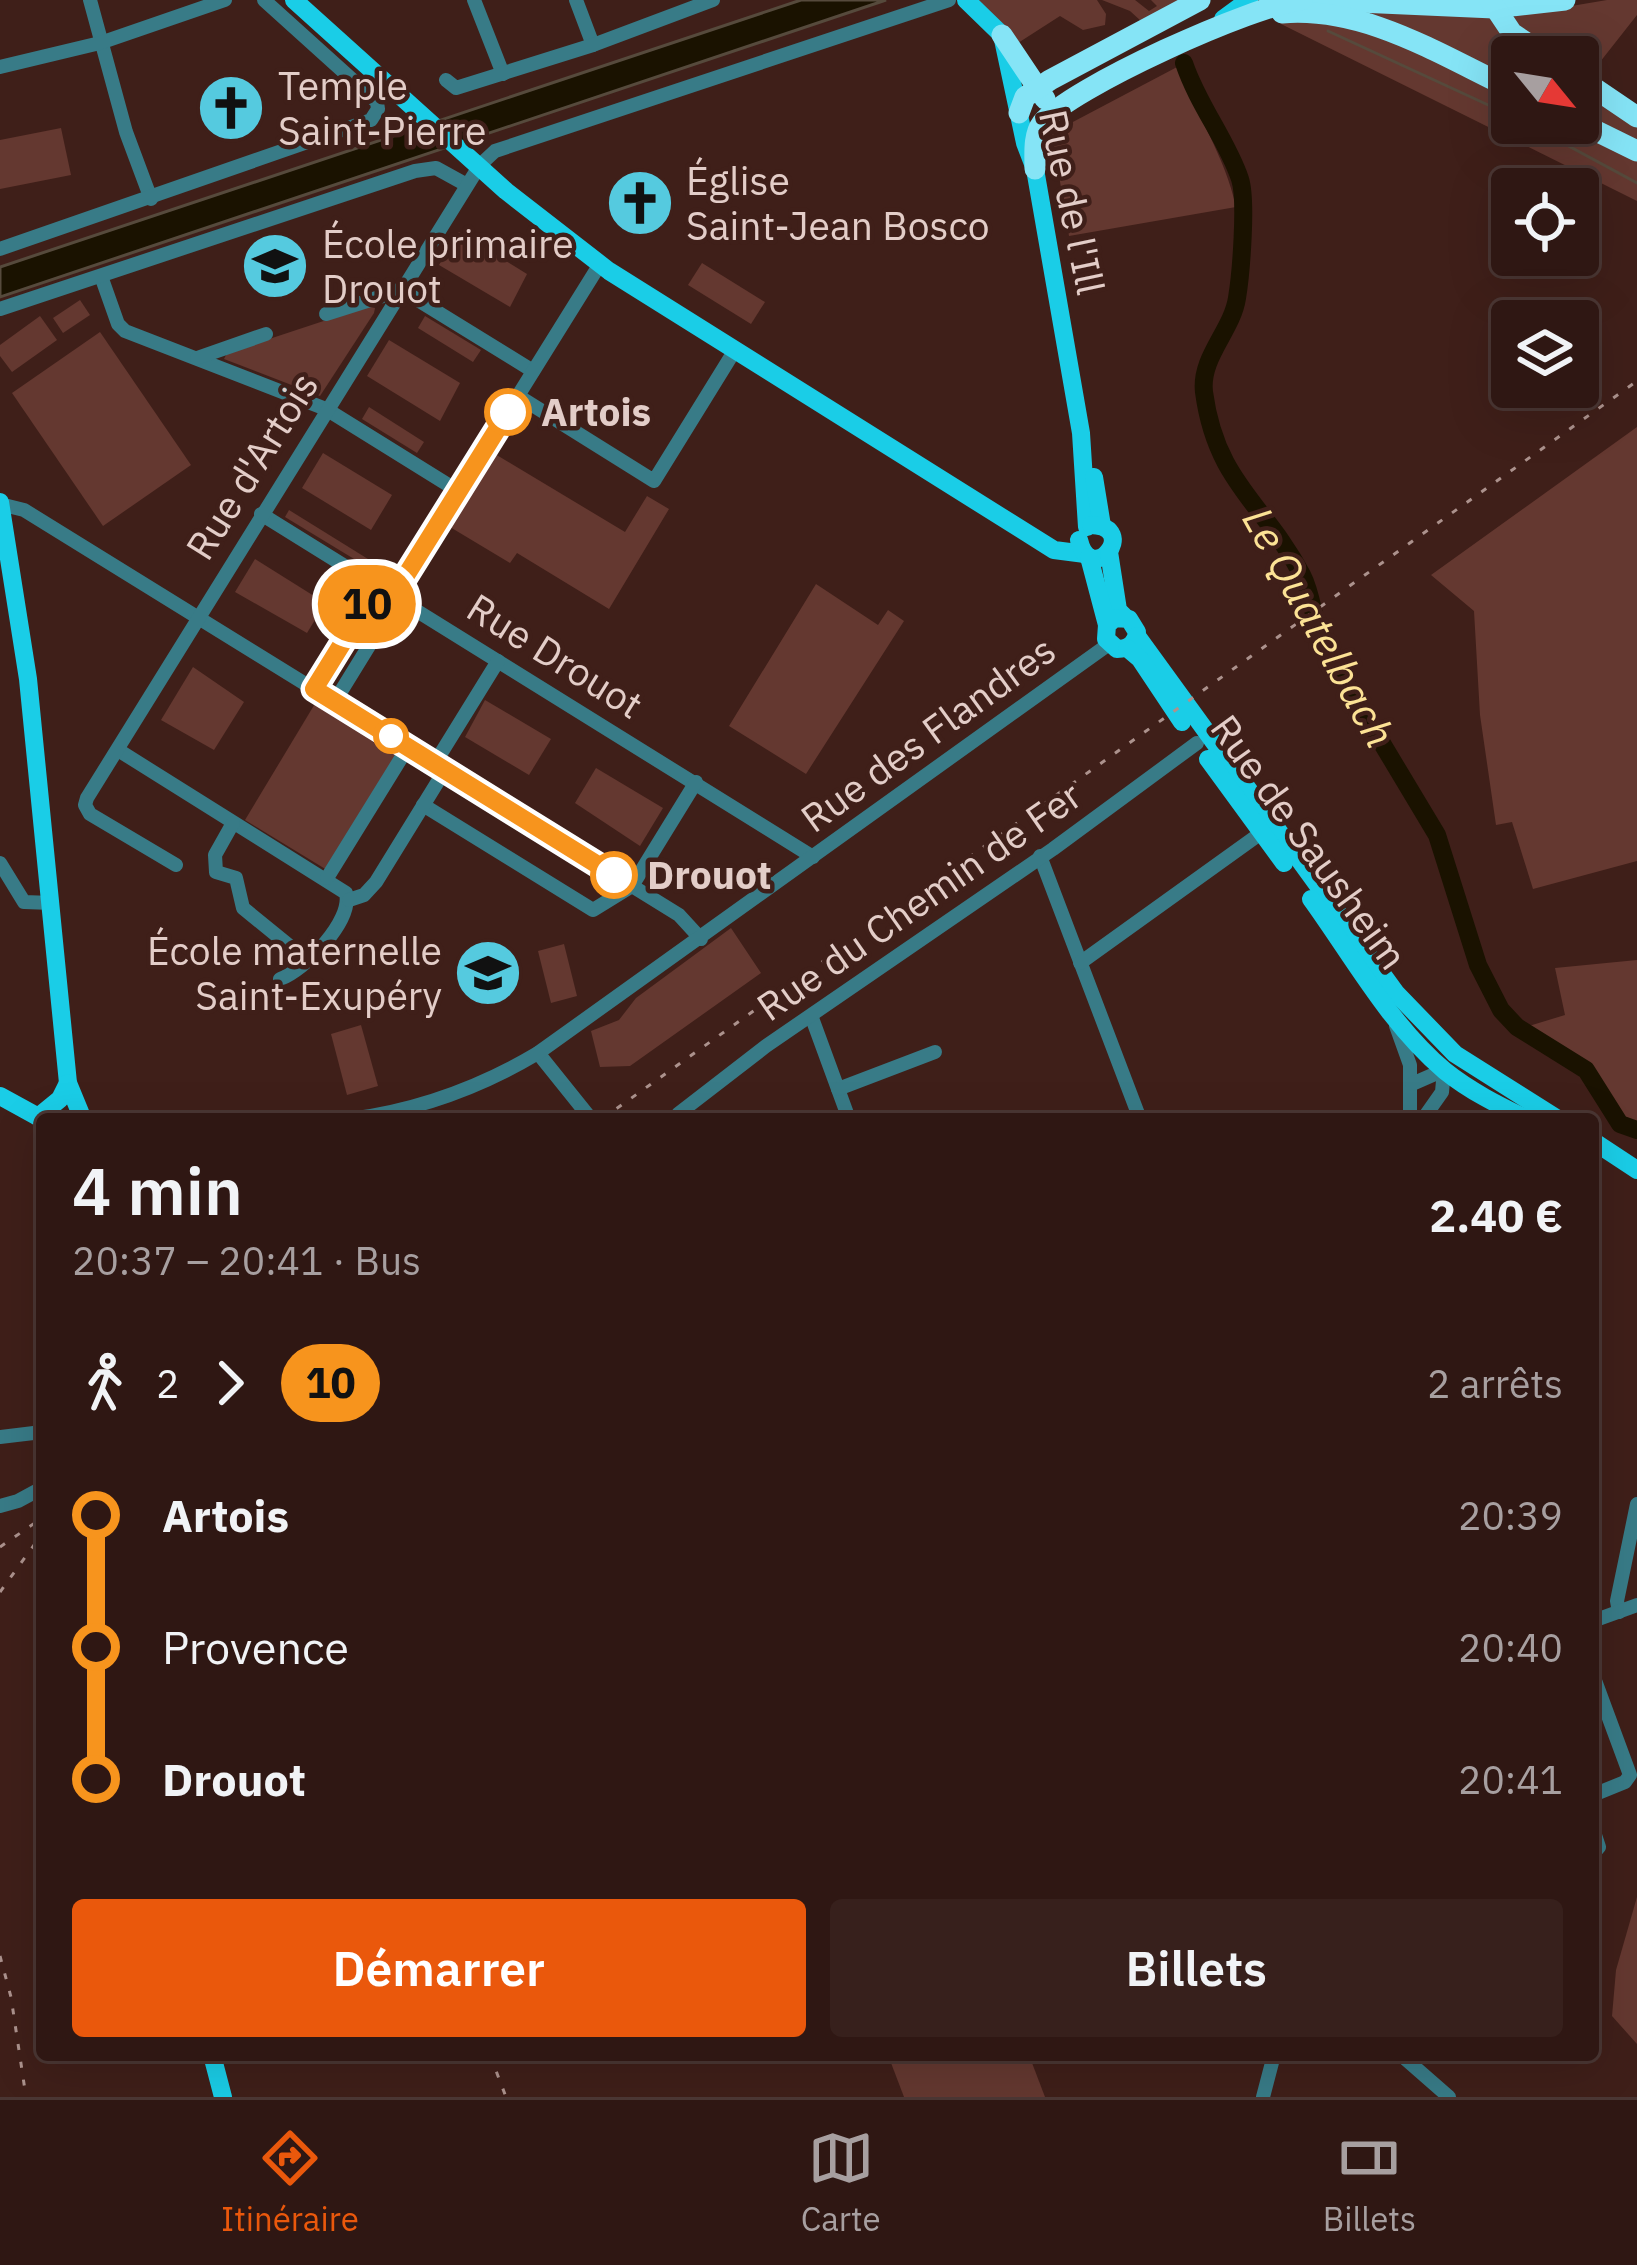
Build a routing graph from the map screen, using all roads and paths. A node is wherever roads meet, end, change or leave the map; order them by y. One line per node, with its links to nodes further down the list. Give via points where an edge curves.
1 (90, 0): 18 (street)
2 (225, 0): 18 (street)
3 (264, 0): 33 (street, via 379,109 364,124)
4 (294, 0): 32 (main road)
5 (474, 0): 21 (street)
6 (576, 0): 19 (street)
7 (713, 0): 19 (street)
8 (949, 0): 32 (street, via 495,152)
9 (966, 0): 16 (main road)
10 (1199, 0): 24 (highway)
11 (1249, 0): 15 (main road)
12 (1305, 0): 14 (highway); 15 (highway)
13 (1565, 0): 14 (highway)
14 (1492, 4): 17 (highway)
15 (1224, 23): 22 (highway, via 1287,12 1346,17); 26 (highway)
16 (1002, 35): 24 (highway); 27 (main road, Rue de l'Ill)
17 (1516, 36)
18 (100, 43): 20 (street); 33 (street)
19 (593, 45): 21 (street)
20 (0, 67)
21 (503, 74): 23 (street, via 456,88)
22 (1491, 79)
23 (446, 80)
24 (1035, 89): 26 (highway); 27 (highway)
25 (1599, 91): 28 (highway)
26 (1069, 102): 31 (highway, via 1042,123)
27 (1018, 113): 31 (main road, Rue de l'Ill)
28 (1637, 117)
29 (1599, 132): 30 (highway)
30 (1637, 151)
31 (1035, 169): 49 (main road, Rue de l'Ill, via 1092,468)
32 (473, 173): 35 (main road); 36 (street, via 415,171); 37 (street, Rue d'Artois)
33 (152, 199): 34 (street)
34 (0, 249)
35 (600, 264): 41 (main road); 43 (street)
36 (100, 276): 38 (street); 42 (street, via 125,331)
37 (397, 294): 39 (street); 43 (street); 45 (street, Rue d'Artois)
38 (0, 308)
39 (326, 314)
40 (266, 334): 42 (street)
41 (735, 350): 44 (street, via 654,481); 49 (main road, via 1061,553)
42 (197, 358): 45 (street)
43 (533, 371): 44 (street)
44 (518, 396): 46 (street)
45 (326, 409): 46 (street); 48 (street, Rue d'Artois)
46 (458, 491): 50 (street)
47 (0, 503): 51 (street); 71 (main road)
48 (261, 514): 50 (street, Rue Drouot); 51 (street, Rue d'Artois)
49 (1092, 543): 52 (main road, Rue de l'Ill)
50 (391, 593): 53 (street, Rue Drouot); 54 (street, via 368,602); 55 (street, via 388,615)
51 (198, 616): 54 (street); 58 (street, Rue d'Artois)
52 (1121, 634): 56 (main road, Rue de Sausheim); 65 (street, Rue des Flandres)
53 (498, 661): 59 (street); 60 (street, Rue Drouot)
54 (314, 689): 55 (street)
55 (335, 701): 57 (street)
56 (1202, 739): 63 (main road, Rue de Sausheim); 64 (street, Rue du Chemin de Fer)
57 (408, 746): 59 (street); 68 (street)
58 (118, 750): 62 (street); 67 (street, Rue d'Artois, via 85,805)
59 (440, 766): 61 (street); 69 (street)
60 (696, 782): 65 (street, Rue Drouot); 69 (street)
61 (423, 805): 69 (street, via 590,909); 70 (street, via 376,882)
62 (233, 823): 68 (street); 73 (street, via 215,855 216,872 236,878 242,908)
63 (1266, 829): 74 (street); 76 (main road, Rue de Sausheim); 80 (main road, Rue de Sausheim)
64 (1040, 856): 74 (street); 77 (street, Rue du Chemin de Fer)
65 (813, 857): 72 (street, Rue des Flandres)
66 (0, 862): 71 (street, via 24,902)
67 (176, 865)
68 (327, 878): 70 (street)
69 (632, 886): 72 (street, via 680,915)
70 (350, 900): 73 (street)
71 (52, 903): 81 (main road)
72 (701, 939): 79 (street, Rue des Flandres)
73 (308, 961): 75 (street)
74 (1079, 963): 93 (street)
75 (280, 979)
76 (1386, 1005): 80 (main road, Rue de Sausheim); 82 (street)
77 (812, 1018): 83 (street); 91 (street, Rue du Chemin de Fer)
78 (935, 1052): 83 (street)
79 (538, 1053): 84 (street); 88 (street, Rue des Flandres, via 454,1095)
80 (1449, 1062): 82 (street); 95 (street); 96 (main road, Rue de Sausheim, via 1471,1090); 97 (main road, Rue de Sausheim)
81 (68, 1083): 86 (main road); 87 (main road)
82 (1412, 1084): 94 (street)
83 (838, 1089): 92 (street)
84 (568, 1095): 89 (street); 90 (street)
85 (0, 1096): 98 (main road)
86 (46, 1113)
87 (83, 1113)
88 (389, 1113)
89 (576, 1113)
90 (586, 1113)
91 (679, 1113)
92 (847, 1113)
93 (1138, 1113)
94 (1410, 1113)
95 (1428, 1113)
96 (1515, 1113)
97 (1547, 1113)
98 (36, 1116)
99 (1599, 1148): 100 (main road)
100 (1637, 1170)
101 (36, 1433): 102 (street)
102 (0, 1437)
103 (36, 1491): 105 (street)
104 (1637, 1504): 107 (street)
105 (0, 1506)
106 (1637, 1605): 107 (street)
107 (1619, 1612): 108 (street)
108 (1599, 1619)
109 (1599, 1691): 110 (street, via 1630,1775)
110 (1599, 1793)
111 (214, 2061): 115 (main road)
112 (226, 2061): 116 (main road)
113 (1272, 2061): 117 (street)
114 (1407, 2061): 118 (street)
115 (223, 2097)
116 (235, 2097)
117 (1263, 2097)
118 (1449, 2097)

